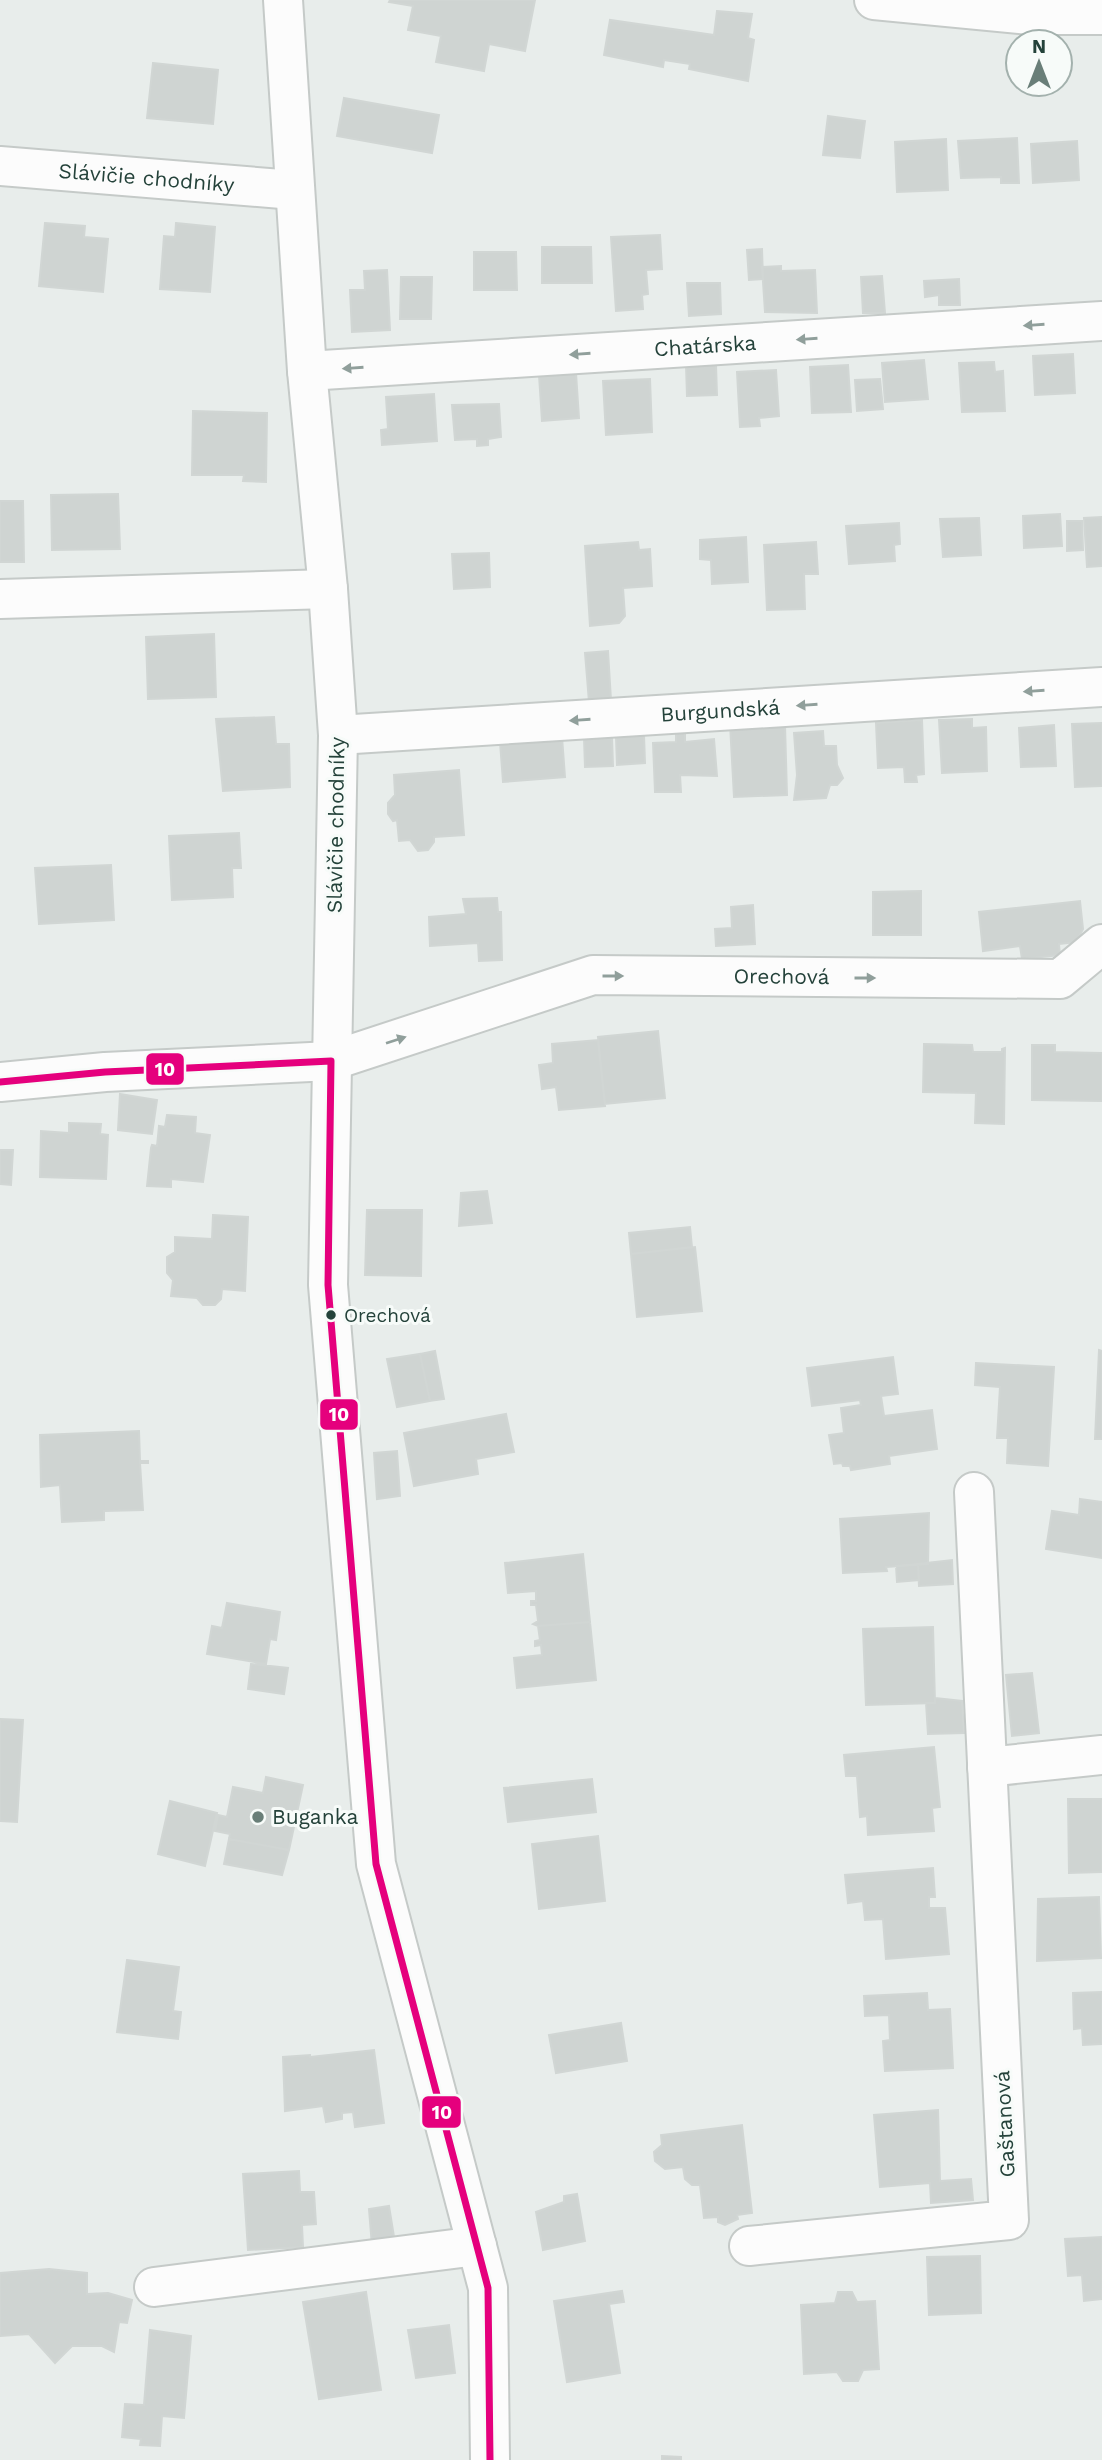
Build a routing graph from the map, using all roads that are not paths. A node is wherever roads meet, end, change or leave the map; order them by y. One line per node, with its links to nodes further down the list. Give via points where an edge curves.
1 (283, 0): 6 (street, Slávičie chodníky)
2 (874, 0): 3 (street)
3 (1027, 8): 4 (street)
4 (1102, 15)
5 (0, 166): 6 (street, Slávičie chodníky)
6 (294, 190): 8 (street, Slávičie chodníky)
7 (1102, 321): 8 (street, Chatárska, one-way to 8)
8 (307, 371): 9 (street, Slávičie chodníky)
9 (328, 589): 10 (street); 12 (street, Slávičie chodníky)
10 (0, 599)
11 (1102, 687): 12 (street, Burgundská, one-way to 12)
12 (338, 735): 14 (street, Slávičie chodníky)
13 (1102, 944): 14 (street, Orechová, one-way to 13, via 593,975 1060,979)
14 (331, 1061): 15 (street, Orechová); 19 (street, Slávičie chodníky, via 328,1285 376,1864)
15 (0, 1082)
16 (974, 1492): 18 (street, Gaštanová)
17 (1102, 1755): 18 (street)
18 (988, 1767): 20 (street, Gaštanová, via 1009,2220)
19 (477, 2246): 21 (street); 22 (street, Slávičie chodníky, via 488,2288)
20 (749, 2246)
21 (154, 2287)
22 (489, 2460)

